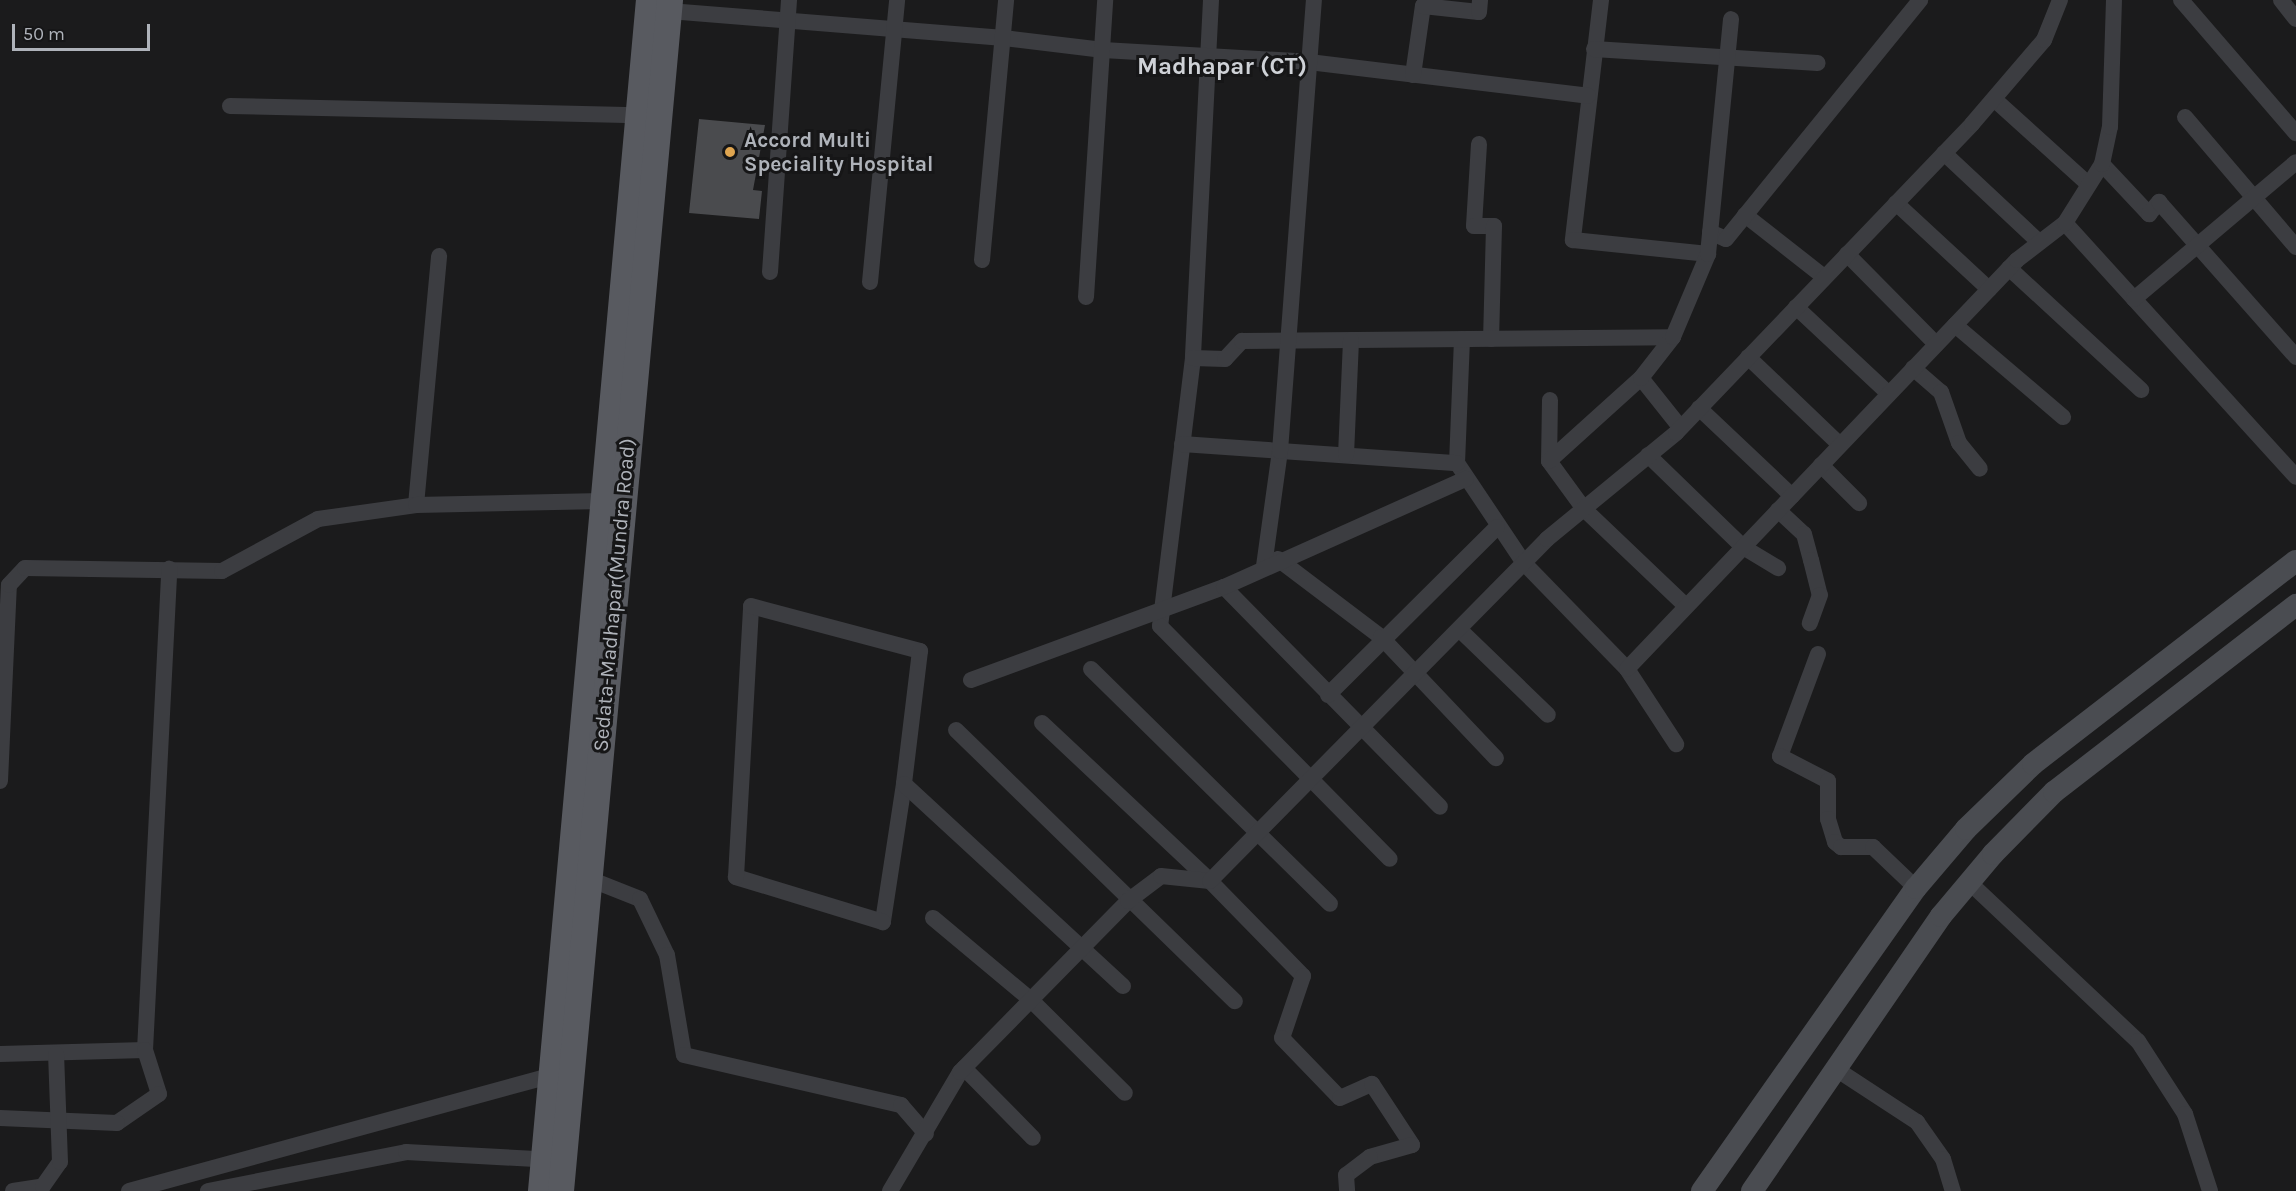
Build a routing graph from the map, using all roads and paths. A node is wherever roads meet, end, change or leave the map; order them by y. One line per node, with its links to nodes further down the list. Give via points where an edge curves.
1 (789, 0): 17 (street)
2 (897, 0): 18 (street)
3 (1006, 0): 19 (street)
4 (1105, 0): 21 (street)
5 (1211, 0): 22 (street)
6 (1314, 0): 24 (street)
7 (1480, 0): 26 (street, via 1479,12 1423,6)
8 (1601, 0): 20 (street)
9 (1920, 0): 40 (street)
10 (2060, 0): 28 (street, via 2044,40)
11 (2114, 0): 36 (street, via 2110,127)
12 (2280, 0): 16 (street)
13 (2186, 1): 32 (street)
14 (662, 4): 17 (street); 30 (main road, Sedata-Madhapar(Mundra Road)); 125 (main road, Sedata-Madhapar(Mundra Road))
15 (1731, 19): 23 (street)
16 (2296, 19)
17 (787, 21): 18 (street); 51 (street)
18 (896, 29): 19 (street); 53 (street)
19 (1004, 38): 21 (street); 49 (street)
20 (1594, 49): 23 (street); 27 (street)
21 (1103, 50): 22 (street); 55 (street)
22 (1208, 54): 24 (street); 67 (street)
23 (1727, 59): 25 (street); 42 (street)
24 (1308, 62): 26 (street); 63 (street)
25 (1818, 63)
26 (1413, 75): 27 (street)
27 (1588, 96): 46 (street, via 1572,240)
28 (1994, 99): 34 (street); 37 (street)
29 (231, 106): 30 (street)
30 (637, 115): 88 (main road, Sedata-Madhapar(Mundra Road))
31 (2185, 117): 38 (street)
32 (2296, 134)
33 (1479, 144): 61 (street, via 1474,226 1494,226)
34 (1944, 153): 39 (street); 43 (street)
35 (2296, 162): 38 (street)
36 (2102, 164): 37 (street); 44 (street, via 2149,214 2159,202)
37 (2088, 184): 41 (street)
38 (2254, 197): 44 (street); 45 (street)
39 (1896, 203): 47 (street); 54 (street)
40 (1745, 215): 42 (street, via 1726,238); 52 (street)
41 (2065, 223): 43 (street); 56 (street)
42 (1710, 232): 46 (street)
43 (2039, 242): 50 (street)
44 (2196, 244): 56 (street); 66 (street)
45 (2296, 247)
46 (1708, 254): 59 (street)
47 (1847, 254): 52 (street); 64 (street)
48 (439, 255): 90 (street)
49 (982, 260)
50 (2009, 268): 54 (street); 70 (street)
51 (770, 272)
52 (1824, 278): 57 (street)
53 (870, 282)
54 (1989, 289): 58 (street)
55 (1086, 297)
56 (2134, 299): 85 (street)
57 (1796, 307): 65 (street); 71 (street)
58 (1955, 324): 64 (street); 74 (street)
59 (1672, 337): 61 (street); 69 (street)
60 (1462, 339): 61 (street); 62 (street); 82 (street)
61 (1491, 339)
62 (1351, 340): 63 (street); 79 (street)
63 (1288, 341): 67 (street, via 1242,341 1225,359); 78 (street)
64 (1936, 344): 68 (street)
65 (1748, 357): 73 (street); 77 (street)
66 (2296, 357)
67 (1193, 358): 76 (street)
68 (1913, 369): 71 (street); 84 (street, via 1941,392 1959,443)
69 (1641, 378): 75 (street); 81 (street)
70 (2141, 390)
71 (1889, 394): 77 (street)
72 (1550, 400): 81 (street)
73 (1699, 408): 75 (street); 87 (street)
74 (2063, 417)
75 (1680, 427): 80 (street)
76 (1182, 444): 78 (street); 103 (street)
77 (1840, 445): 83 (street)
78 (1280, 451): 79 (street); 96 (street)
79 (1346, 455): 82 (street)
80 (1648, 455): 91 (street); 94 (street)
81 (1549, 461): 91 (street)
82 (1457, 463): 86 (street)
83 (1821, 465): 87 (street); 89 (street)
84 (1980, 469)
85 (2296, 477)
86 (1466, 478): 93 (street); 96 (street)
87 (1792, 496): 92 (street)
88 (602, 501): 90 (street); 141 (main road, Sedata-Madhapar(Mundra Road))
89 (1859, 503)
90 (416, 505): 99 (street, via 318,519 222,571)
91 (1584, 509): 97 (street); 102 (street)
92 (1778, 510): 94 (street); 104 (street, via 1804,534 1809,551 1820,595)
93 (1497, 526): 97 (street); 106 (street)
94 (1743, 547): 98 (street); 102 (street)
95 (2296, 561): 128 (main road, via 2032,764 1966,829)
96 (1271, 562): 100 (street); 106 (street)
97 (1524, 563): 105 (street); 109 (street)
98 (1778, 568)
99 (169, 569): 119 (street, via 25,568 9,585); 136 (street)
100 (1224, 587): 103 (street); 112 (street)
101 (2296, 605): 127 (main road, via 2054,792)
102 (1686, 606): 109 (street)
103 (1162, 608): 111 (street); 120 (street, via 1160,626)
104 (1810, 623)
105 (1460, 630): 110 (street); 113 (street)
106 (1382, 638): 110 (street); 112 (street)
107 (1818, 654): 128 (street, via 1780,756 1828,782 1828,819 1835,842 1841,847 1873,847)
108 (1091, 669): 123 (street)
109 (1627, 669): 117 (street)
110 (1416, 675): 116 (street); 118 (street)
111 (971, 680)
112 (1328, 695): 116 (street)
113 (1548, 715)
114 (1042, 723): 126 (street)
115 (956, 730): 129 (street)
116 (1362, 730): 120 (street); 122 (street)
117 (1676, 744)
118 (1496, 758)
119 (0, 781)
120 (1311, 781): 123 (street); 124 (street)
121 (904, 784): 121 (street, via 883,922 736,877 751,606 920,651); 132 (street)
122 (1440, 807)
123 (1259, 832): 126 (street); 130 (street)
124 (1390, 859)
125 (587, 878): 145 (street, via 640,899 667,955 684,1055 902,1105); 147 (main road, Sedata-Madhapar(Mundra Road))
126 (1210, 880): 129 (street, via 1161,876); 154 (street, via 1302,976 1281,1038 1340,1098 1372,1084 1412,1145 1370,1157 1346,1175)
127 (1969, 882): 140 (main road, via 1941,916); 158 (street, via 2138,1041 2185,1114)
128 (1916, 888): 155 (main road)
129 (1128, 901): 132 (street); 135 (street)
130 (1330, 904)
131 (933, 918): 134 (street)
132 (1083, 947): 133 (street); 134 (street)
133 (1123, 986)
134 (1031, 1000): 139 (street); 142 (street)
135 (1235, 1001)
136 (145, 1050): 138 (street); 144 (street, via 159,1094 117,1123)
137 (0, 1054): 138 (street)
138 (56, 1054): 144 (street)
139 (964, 1068): 145 (street); 146 (street)
140 (1836, 1069): 156 (main road); 157 (street, via 1917,1122 1943,1159)
141 (549, 1076): 147 (main road, Sedata-Madhapar(Mundra Road)); 149 (street)
142 (1125, 1093)
143 (0, 1118): 144 (street)
144 (61, 1120): 148 (street, via 60,1162 43,1186)
145 (926, 1134): 153 (street)
146 (1033, 1138)
147 (553, 1160): 150 (street, via 406,1152); 151 (main road, Sedata-Madhapar(Mundra Road)); 152 (main road, Sedata-Madhapar(Mundra Road))
148 (14, 1191)
149 (129, 1191)
150 (208, 1191)
151 (541, 1191)
152 (561, 1191)
153 (890, 1191)
154 (1347, 1191)
155 (1702, 1191)
156 (1752, 1191)
157 (1953, 1191)
158 (2210, 1191)

